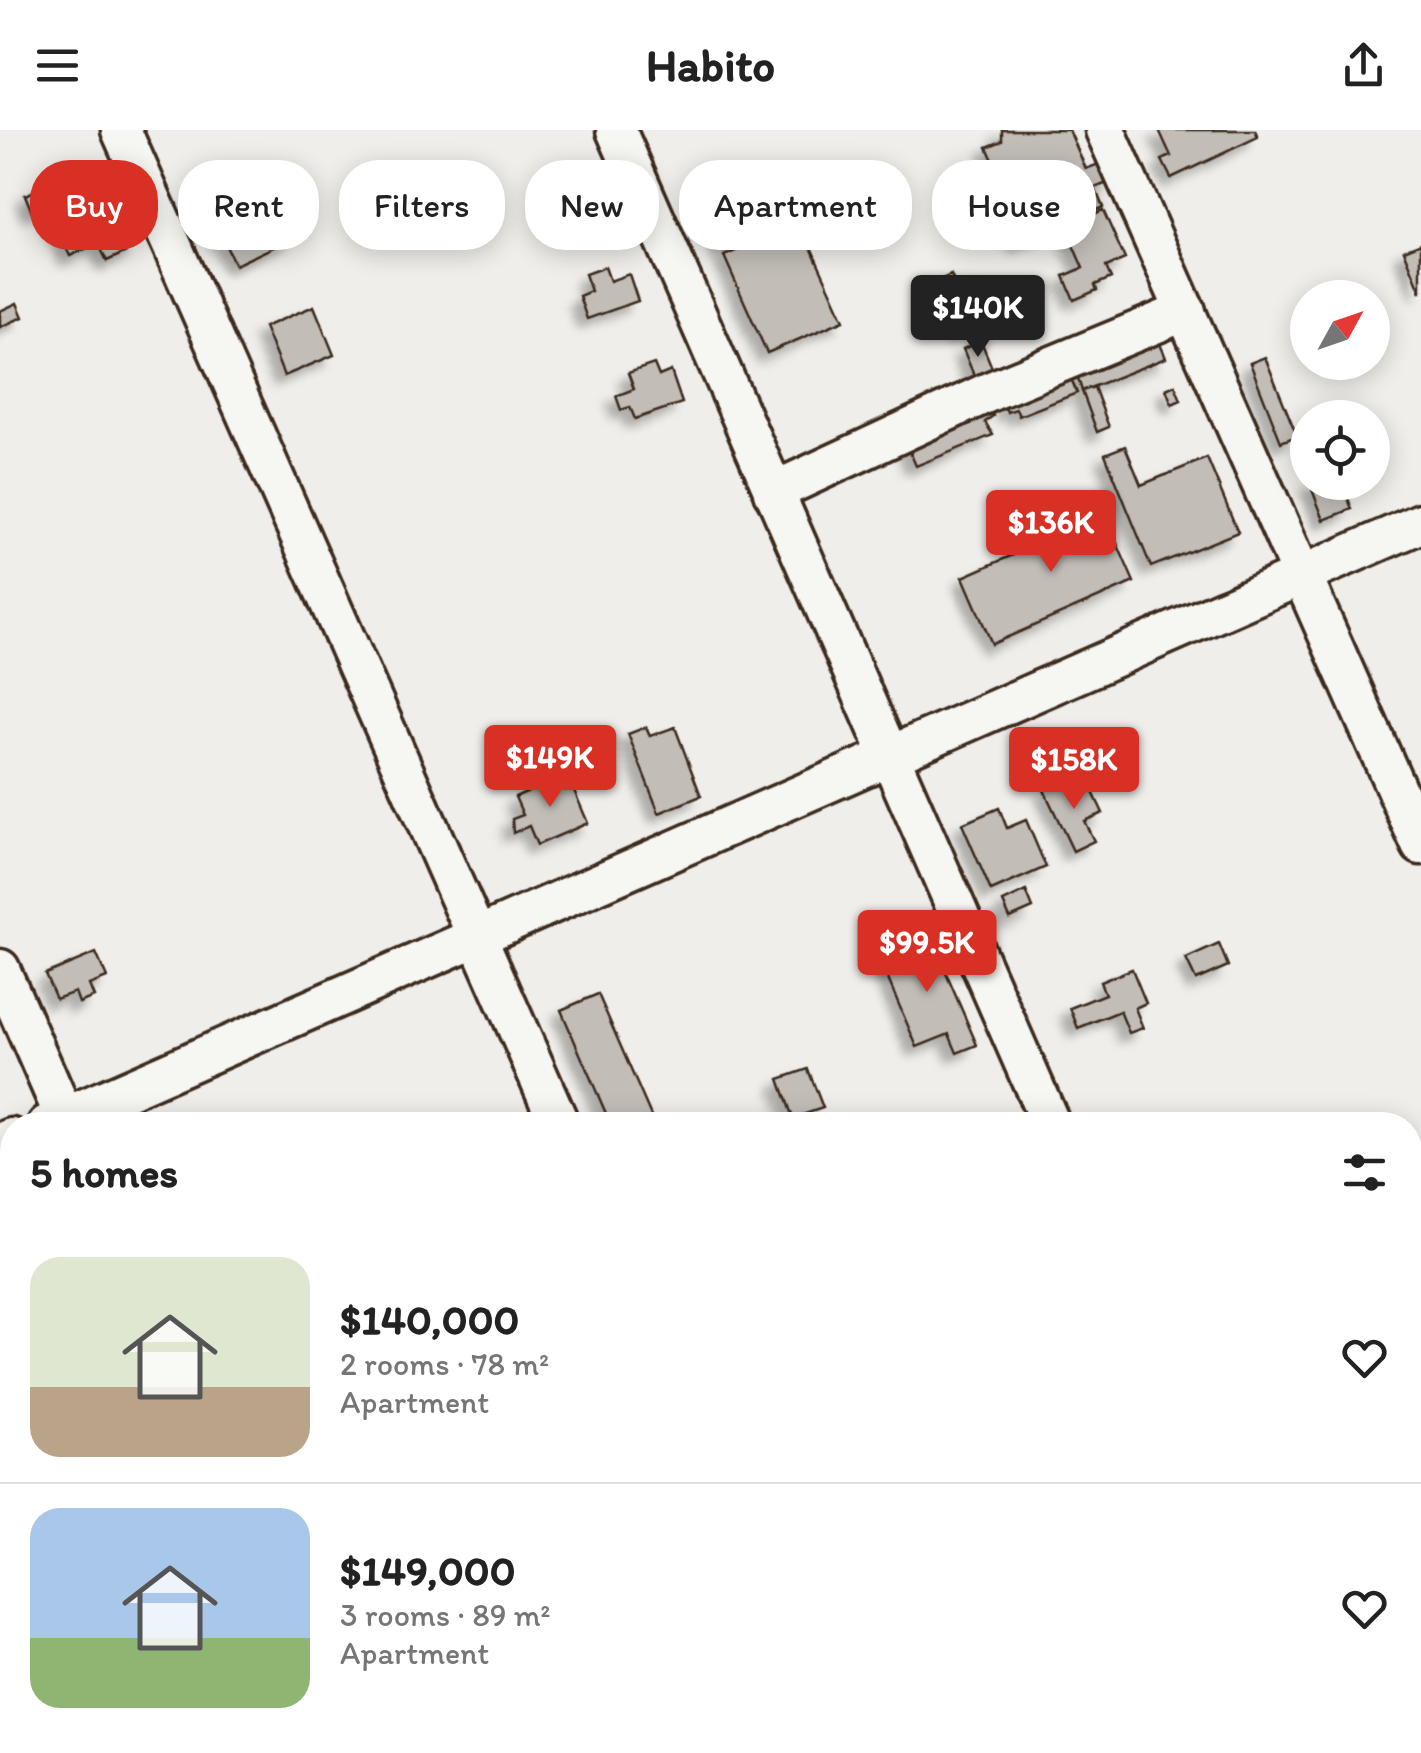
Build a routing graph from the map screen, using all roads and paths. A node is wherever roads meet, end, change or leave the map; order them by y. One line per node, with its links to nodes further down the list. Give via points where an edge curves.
1 (121, 130): 10 (street)
2 (616, 130): 5 (street)
3 (1106, 130): 4 (street)
4 (1186, 311): 5 (street, via 991,391); 7 (street)
5 (773, 492): 8 (street)
6 (1421, 523): 7 (street)
7 (1303, 574): 8 (street); 9 (street)
8 (888, 758): 10 (street); 15 (street)
9 (1421, 844)
10 (478, 938): 13 (street); 14 (street)
11 (0, 969): 12 (street)
12 (56, 1112)
13 (85, 1112)
14 (554, 1112)
15 (1045, 1112)

